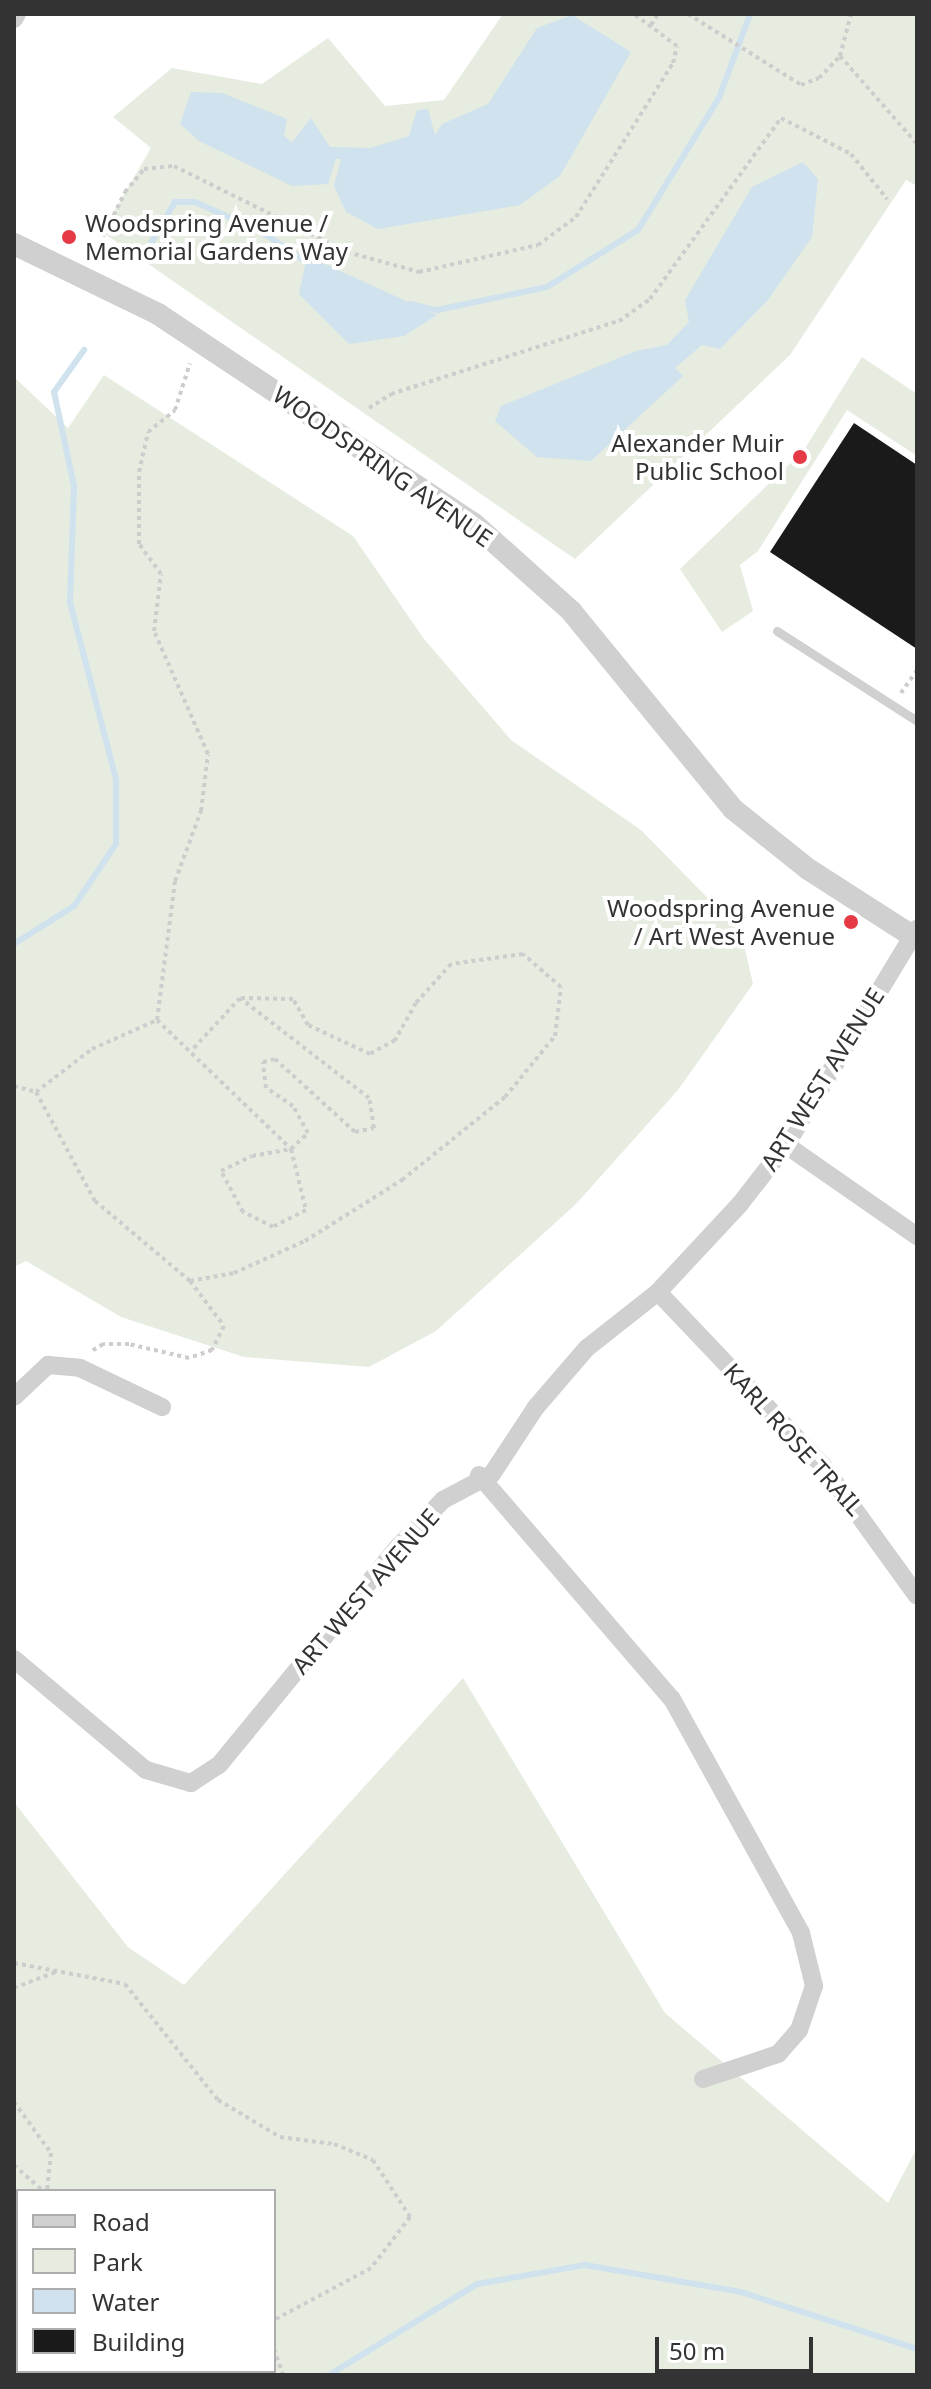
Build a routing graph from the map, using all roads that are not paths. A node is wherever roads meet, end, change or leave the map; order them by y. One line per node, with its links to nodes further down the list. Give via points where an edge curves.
1 (14, 244): 4 (street, WOODSPRING AVENUE, via 158,314 473,523 571,611 733,809 808,869)
2 (777, 631): 3 (lane)
3 (917, 721)
4 (915, 935): 5 (street, ART WEST AVENUE)
5 (786, 1145): 6 (street); 7 (street, ART WEST AVENUE)
6 (917, 1236)
7 (658, 1292): 10 (street, ART WEST AVENUE, via 587,1348 536,1407 492,1474); 11 (street, KARL ROSE TRAIL, via 833,1478)
8 (14, 1397): 9 (street, via 48,1365 80,1368)
9 (162, 1407)
10 (479, 1475): 12 (street, ART WEST AVENUE, via 443,1500 399,1546 219,1765 191,1783 146,1770); 13 (street, via 672,1699 801,1933 814,1986 799,2030 778,2054)
11 (917, 1596)
12 (14, 1659)
13 (703, 2079)

